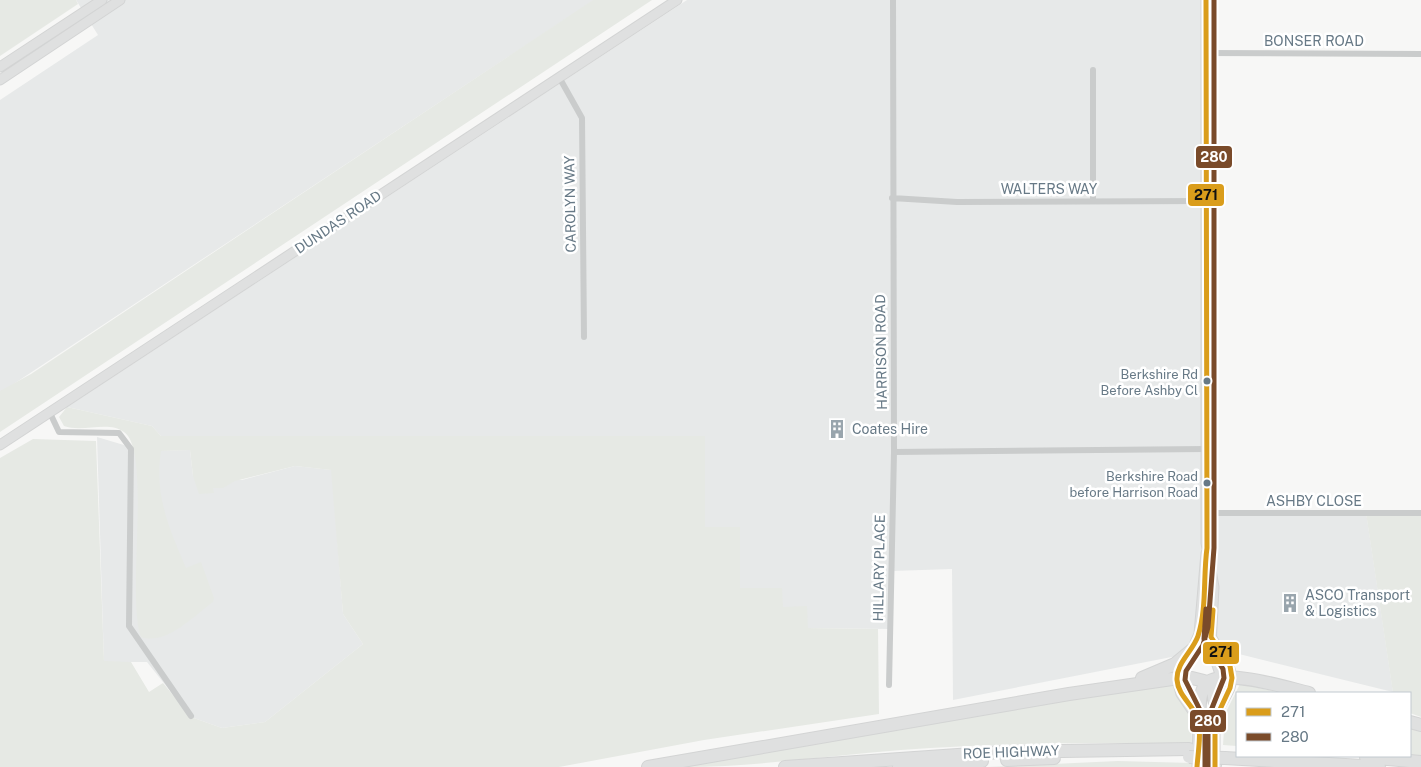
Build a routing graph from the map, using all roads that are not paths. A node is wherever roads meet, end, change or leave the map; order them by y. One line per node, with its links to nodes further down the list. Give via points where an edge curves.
1 (102, 0): 8 (main road)
2 (120, 0): 11 (main road)
3 (677, 0): 10 (main road, DUNDAS ROAD)
4 (893, 0): 12 (street, HARRISON ROAD)
5 (1206, 0): 6 (main road)
6 (1206, 53): 7 (street, BONSER ROAD); 13 (main road)
7 (1421, 54)
8 (0, 68)
9 (1093, 70): 14 (street)
10 (559, 77): 15 (street, CAROLYN WAY, via 582,118); 16 (main road, DUNDAS ROAD)
11 (0, 80)
12 (892, 198): 14 (street, WALTERS WAY, via 957,202); 19 (street, HARRISON ROAD)
13 (1206, 201): 14 (street, WALTERS WAY); 18 (main road)
14 (1093, 202)
15 (584, 337)
16 (50, 413): 17 (main road, DUNDAS ROAD); 31 (street, via 59,432 119,433 131,449 129,626)
17 (0, 446)
18 (1206, 449): 19 (street); 20 (main road)
19 (894, 452): 28 (street, HILLARY PLACE)
20 (1206, 513): 21 (street, ASHBY CLOSE); 22 (main road)
21 (1421, 513)
22 (1207, 548): 23 (main road, via 1202,622); 24 (main road, via 1214,587 1212,654)
23 (1192, 650): 25 (main road, via 1181,664); 27 (highway, via 1175,664)
24 (1228, 674): 26 (highway); 29 (highway); 30 (main road); 32 (main road, via 1230,688)
25 (1177, 679): 26 (highway, via 1195,678); 27 (highway); 33 (main road, via 1179,689)
26 (1208, 683): 30 (highway, via 1213,690); 33 (highway, via 1201,694)
27 (1128, 684): 38 (highway)
28 (889, 685)
29 (1304, 692)
30 (1215, 704): 32 (main road)
31 (192, 716)
32 (1215, 720): 36 (main road)
33 (1198, 722): 35 (main road)
34 (1357, 757): 37 (highway)
35 (1192, 758): 36 (highway, ROE HIGHWAY); 39 (highway, ROE HIGHWAY, via 1017,751); 40 (highway, ROE HIGHWAY, via 1063,758)
36 (1222, 760): 41 (highway, ROE HIGHWAY)
37 (1421, 762)
38 (648, 767)
39 (784, 767)
40 (899, 767)
41 (1380, 767)

